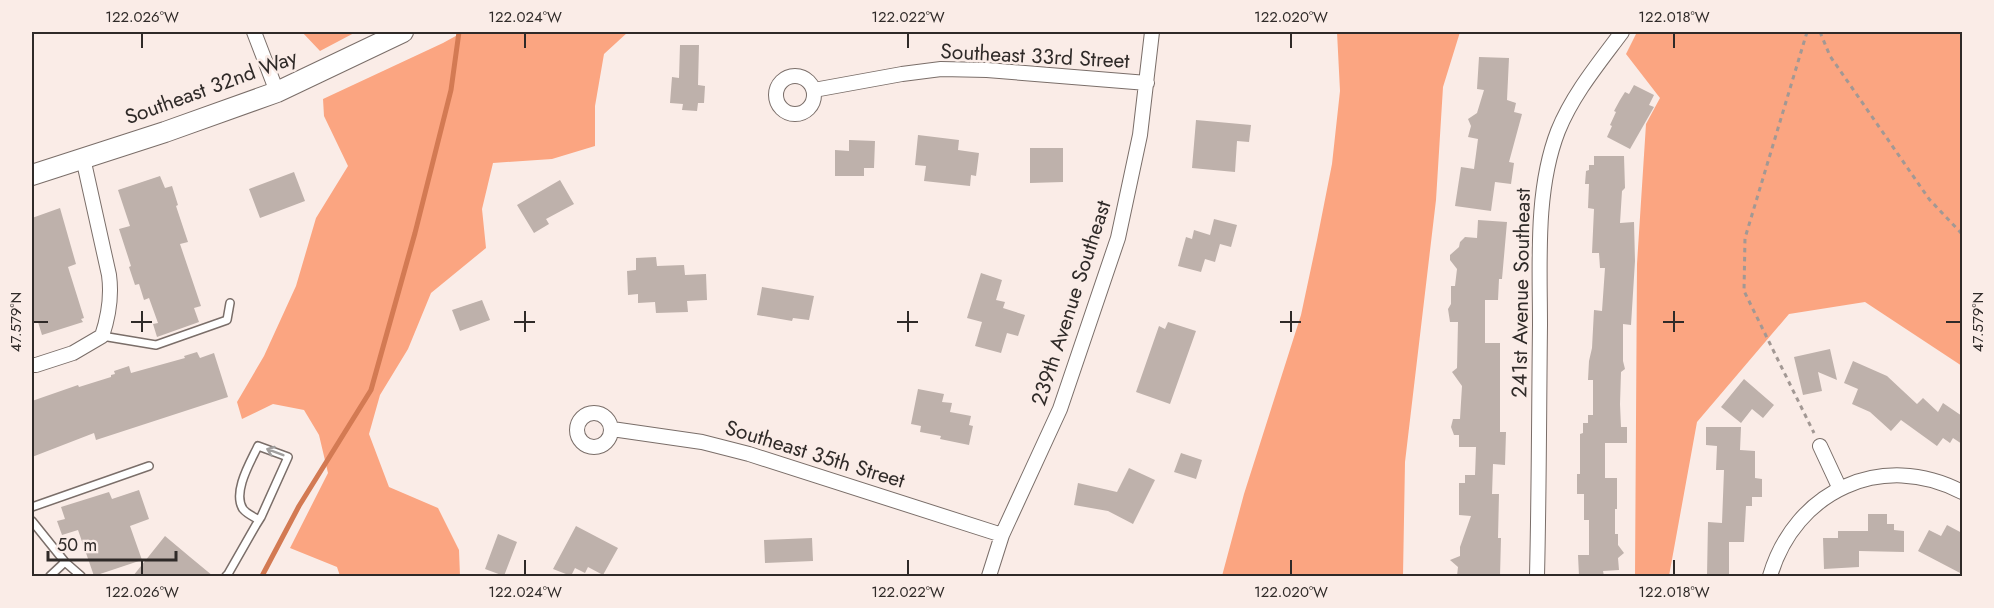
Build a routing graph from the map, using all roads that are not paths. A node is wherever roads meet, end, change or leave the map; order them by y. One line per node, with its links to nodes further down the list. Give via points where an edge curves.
1 (254, 32): 7 (street)
2 (403, 32): 7 (street, Southeast 32nd Way)
3 (1152, 32): 5 (street, 239th Avenue Southeast)
4 (1622, 32): 27 (street, 241st Avenue Southeast, via 1567,111 1544,185)
5 (1147, 83): 6 (street, Southeast 33rd Street, via 941,69); 21 (street, 239th Avenue Southeast, via 1118,238 1060,409)
6 (814, 90)
7 (277, 92): 8 (street, Southeast 32nd Way)
8 (83, 158): 9 (street, Southeast 32nd Way); 11 (street, via 111,293)
9 (32, 174)
10 (230, 303): 11 (lane, via 227,320 156,345)
11 (102, 336): 12 (street, via 73,353)
12 (32, 365)
13 (612, 429): 21 (street, Southeast 35th Street, via 702,442 749,454)
14 (1820, 446): 16 (street)
15 (149, 466): 18 (lane)
16 (1843, 487): 17 (street, via 1897,476 1938,480); 28 (street, via 1794,524 1780,547)
17 (1962, 492)
18 (32, 507)
19 (259, 520): 19 (lane, one-way to 19, via 288,457 258,446 240,490 244,511); 25 (lane)
20 (32, 521): 22 (lane)
21 (1002, 535): 26 (street, 239th Avenue Southeast)
22 (65, 562): 23 (lane); 24 (lane)
23 (50, 576)
24 (81, 576)
25 (226, 576)
26 (989, 576)
27 (1537, 576)
28 (1770, 576)

